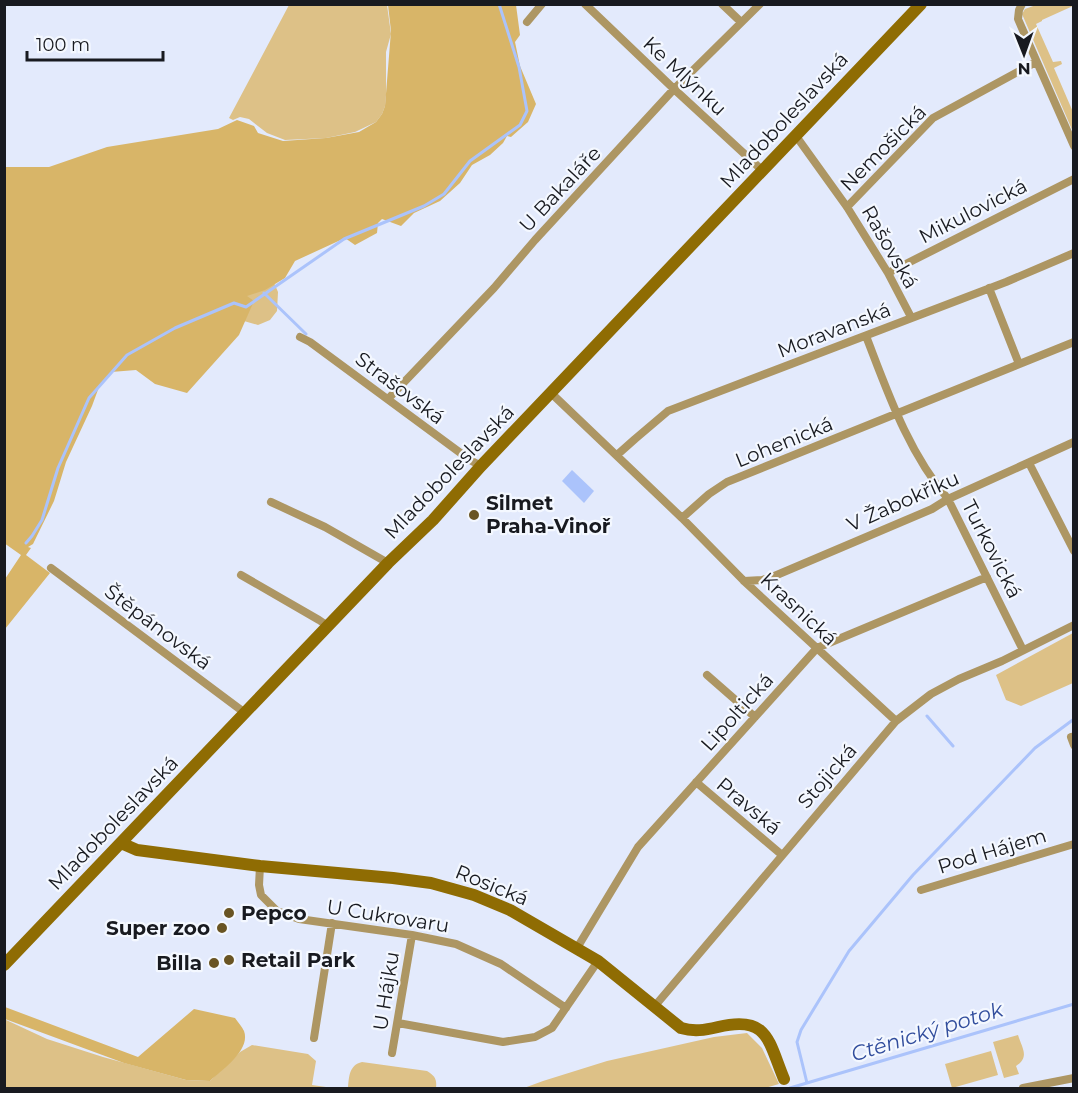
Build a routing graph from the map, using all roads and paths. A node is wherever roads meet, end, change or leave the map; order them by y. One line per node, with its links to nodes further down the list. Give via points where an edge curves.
1 (542, 4): 7 (street)
2 (585, 4): 10 (street, Ke Mlýnku)
3 (722, 4): 8 (street)
4 (760, 4): 8 (street, U Bakaláře)
5 (921, 4): 11 (main road, Mladoboleslavská)
6 (1022, 4): 9 (street, via 1018,19)
7 (527, 22)
8 (741, 22): 10 (street, U Bakaláře)
9 (1036, 62): 12 (street); 15 (street, Nemošická, via 933,118)
10 (674, 89): 13 (street, Ke Mlýnku); 25 (street, U Bakaláře)
11 (796, 136): 13 (main road, Mladoboleslavská); 15 (street, Rašovská)
12 (1074, 146)
13 (763, 171): 24 (main road, Mladoboleslavská)
14 (1074, 179): 17 (street, Mikulovická)
15 (847, 207): 17 (street, Rašovská)
16 (1074, 253): 18 (street, Moravanská)
17 (888, 273): 19 (street, Rašovská)
18 (989, 288): 19 (street, Moravanská); 23 (street)
19 (911, 317): 20 (street, Moravanská)
20 (866, 336): 26 (street, Turkovická); 28 (street, Moravanská, via 668,411)
21 (300, 337): 25 (street, Strašovská)
22 (1074, 342): 23 (street, Lohenická)
23 (1019, 364): 26 (street, Lohenická)
24 (551, 393): 28 (street); 30 (main road, Mladoboleslavská)
25 (388, 399): 30 (street, Strašovská)
26 (897, 414): 31 (street, Turkovická, via 912,447); 33 (street, Lohenická, via 727,482)
27 (1074, 442): 29 (street, V Žabokřiku)
28 (617, 455): 33 (street)
29 (1029, 463): 31 (street, V Žabokřiku); 34 (street)
30 (481, 466): 35 (main road, Mladoboleslavská)
31 (948, 499): 38 (street, Turkovická); 39 (street, V Žabokřiku, via 772,577)
32 (271, 502): 35 (street)
33 (682, 518): 39 (street, Krasnická)
34 (1074, 551)
35 (388, 563): 41 (main road, Mladoboleslavská)
36 (51, 568): 45 (street, Štěpánovská)
37 (241, 575): 41 (street)
38 (987, 577): 42 (street, Lipoltická); 43 (street, Turkovická)
39 (744, 581): 42 (street, Krasnická)
40 (1074, 625): 43 (street, Stojická)
41 (328, 626): 45 (main road, Mladoboleslavská)
42 (817, 648): 46 (street, Lipoltická); 47 (street, Krasnická)
43 (1023, 650): 47 (street, Stojická, via 931,694)
44 (707, 675): 46 (street)
45 (245, 713): 49 (main road, Mladoboleslavská)
46 (755, 717): 48 (street, Lipoltická)
47 (896, 721): 51 (street, Stojická)
48 (696, 782): 51 (street, Pravská); 56 (street, Lipoltická, via 638,847)
49 (121, 843): 52 (main road, Rosická, via 137,850); 58 (main road, Mladoboleslavská)
50 (1074, 844): 53 (street, Pod Hájem)
51 (782, 855): 59 (street, Stojická)
52 (260, 866): 54 (street, U Cukrovaru, via 261,895 277,911 299,919); 56 (main road, Rosická, via 431,883 510,910)
53 (921, 890)
54 (332, 923): 55 (street, U Cukrovaru); 62 (street)
55 (412, 935): 60 (street, U Cukrovaru, via 456,944 501,964); 61 (street, U Hájku)
56 (577, 948): 57 (main road, Rosická)
57 (598, 961): 59 (main road, Rosická); 60 (street)
58 (4, 965)
59 (654, 1007): 65 (main road, Rosická, via 688,1030 740,1023 754,1026 766,1036)
60 (566, 1008): 61 (street, via 543,1034 503,1042)
61 (398, 1023): 63 (street, U Hájku)
62 (314, 1038)
63 (392, 1053)
64 (1074, 1078): 66 (street)
65 (784, 1079)
66 (1025, 1088)

